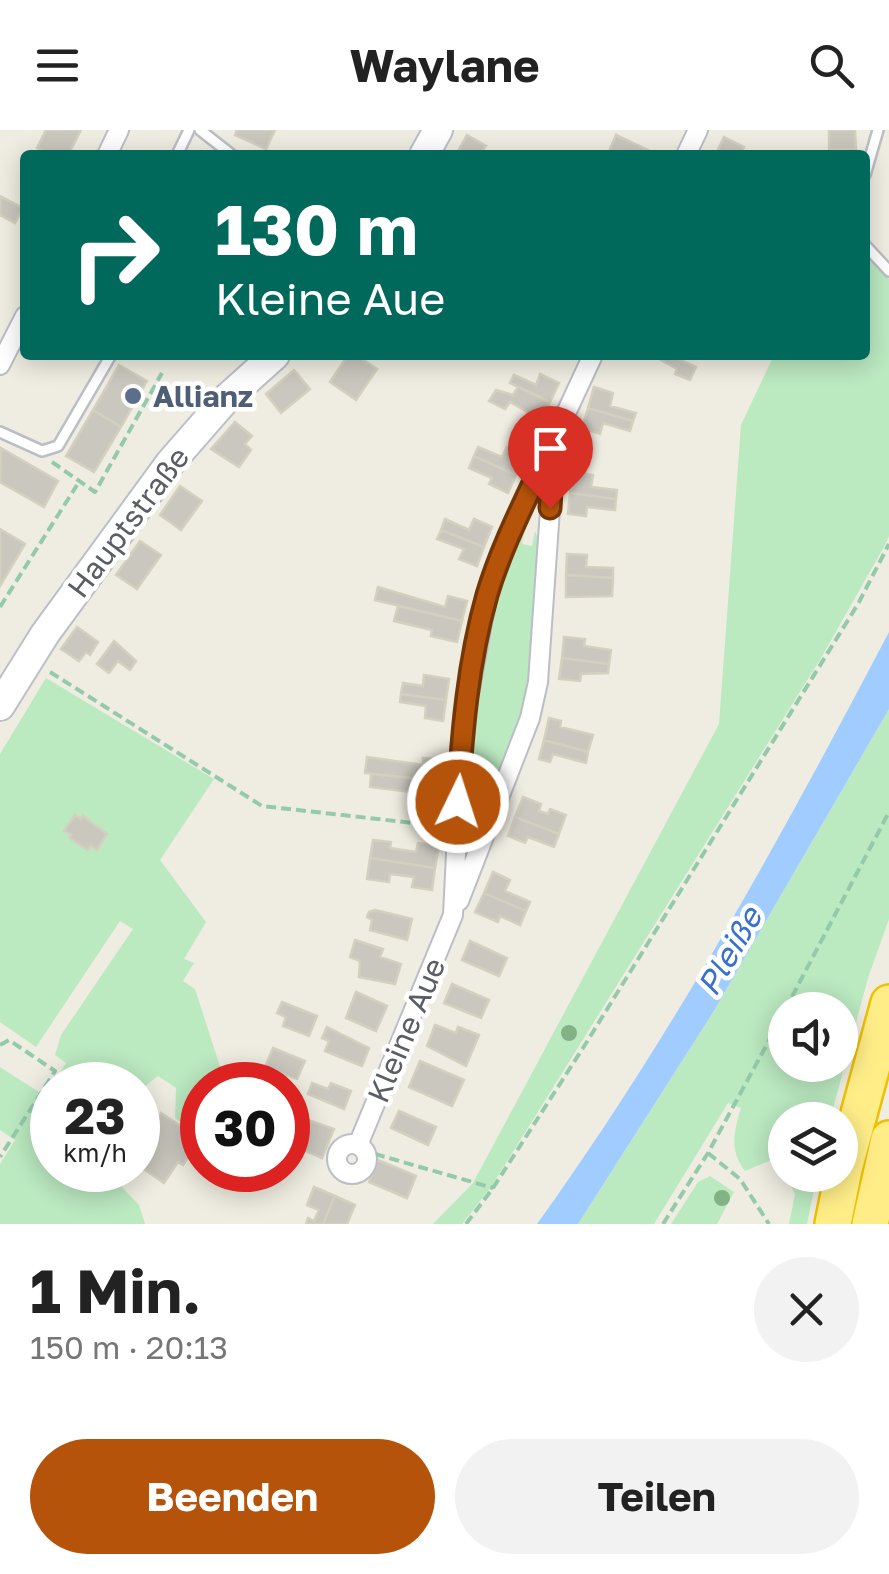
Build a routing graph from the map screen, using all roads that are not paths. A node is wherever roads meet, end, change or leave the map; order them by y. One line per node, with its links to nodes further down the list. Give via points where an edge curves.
1 (200, 130): 3 (lane)
2 (878, 130): 4 (lane)
3 (226, 150)
4 (870, 158)
5 (870, 250): 6 (lane)
6 (889, 271)
7 (20, 326): 11 (street)
8 (108, 360): 12 (lane, via 58,446 42,451)
9 (270, 360): 14 (main road, Hauptstraße, via 196,431)
10 (591, 360): 13 (street, Kleine Aue)
11 (0, 364)
12 (0, 432)
13 (554, 438): 15 (street, Kleine Aue, via 534,700); 15 (street, Kleine Aue, via 487,596 462,732)
14 (2, 698)
15 (454, 916): 18 (street, Kleine Aue)
16 (889, 1002): 19 (highway)
17 (889, 1139): 20 (highway)
18 (362, 1148)
19 (832, 1224)
20 (870, 1224)

